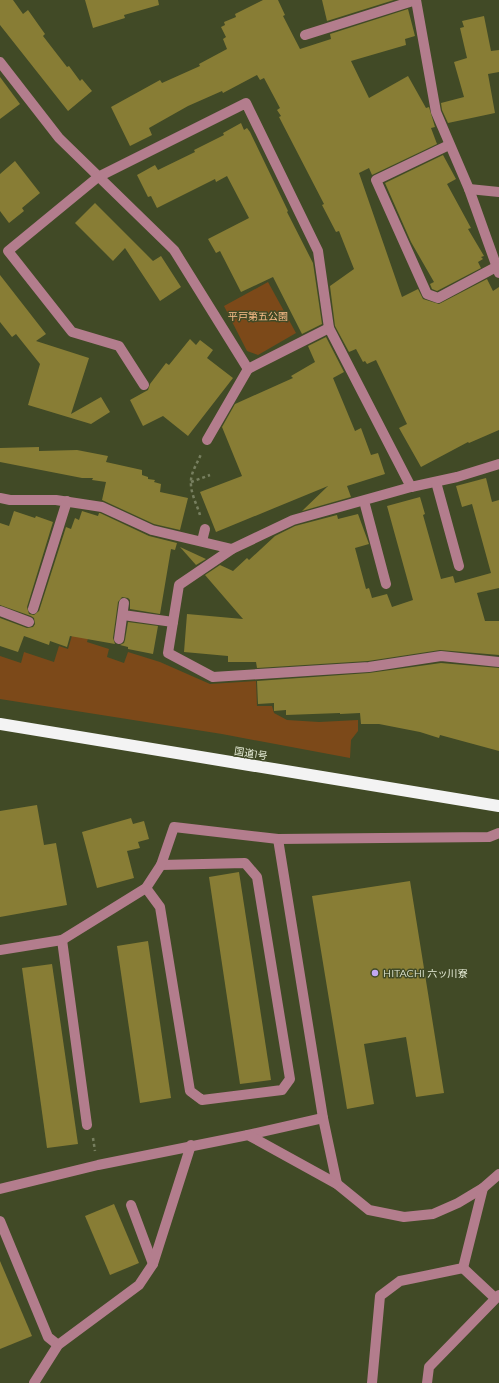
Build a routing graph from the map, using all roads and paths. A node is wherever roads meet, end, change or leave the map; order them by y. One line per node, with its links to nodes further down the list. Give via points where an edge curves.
1 (305, 36): 3 (street, via 416,0 436,112)
2 (0, 62): 4 (street, via 59,138)
3 (449, 145): 5 (street); 7 (street, via 376,180 427,294 438,298)
4 (98, 177): 8 (street, via 246,103 318,251); 9 (street, via 174,250); 10 (street, via 8,251 72,332 119,346)
5 (469, 189): 6 (street); 7 (street)
6 (499, 192)
7 (498, 270)
8 (329, 328): 9 (street); 16 (street)
9 (248, 369): 11 (street)
10 (144, 385)
11 (207, 440): 14 (path)
12 (499, 464): 15 (street)
13 (210, 475): 14 (path)
14 (191, 482): 20 (path)
15 (436, 482): 16 (street); 23 (street)
16 (412, 487): 19 (street)
17 (0, 498): 18 (street)
18 (67, 501): 21 (street, via 102,507 152,530); 26 (street)
19 (364, 501): 22 (street, via 293,520); 24 (street)
20 (204, 529): 21 (street)
21 (202, 541): 22 (street)
22 (232, 549): 30 (street, via 179,585)
23 (458, 566)
24 (386, 584)
25 (124, 603): 28 (street)
26 (33, 609)
27 (0, 611): 29 (street)
28 (123, 615): 30 (street); 31 (street)
29 (29, 622)
30 (174, 622): 32 (street, via 168,653 213,677 369,667 441,656)
31 (118, 639)
32 (499, 662)
33 (0, 724): 34 (highway, 国道1号)
34 (499, 806)
35 (499, 833): 36 (street, via 489,837)
36 (278, 839): 37 (street, via 174,827); 41 (street)
37 (161, 866): 38 (street); 38 (street, via 245,863 257,877 290,1079 282,1090 202,1100 190,1091 160,908)
38 (146, 888): 39 (street)
39 (62, 940): 40 (street); 42 (street)
40 (0, 950)
41 (323, 1118): 43 (street); 47 (street)
42 (89, 1129): 45 (path)
43 (248, 1135): 44 (street); 47 (street)
44 (191, 1145): 49 (street); 52 (street)
45 (96, 1154)
46 (499, 1174): 48 (street)
47 (337, 1184): 48 (street, via 369,1210 404,1217 433,1214)
48 (483, 1188): 53 (street)
49 (0, 1189)
50 (131, 1205): 52 (street)
51 (0, 1221): 55 (street, via 48,1337)
52 (153, 1264): 55 (street, via 139,1284)
53 (463, 1268): 54 (street); 57 (street, via 400,1281 380,1296)
54 (497, 1297): 58 (street, via 429,1367)
55 (58, 1345): 56 (street)
56 (34, 1383)
57 (372, 1383)
58 (427, 1383)

